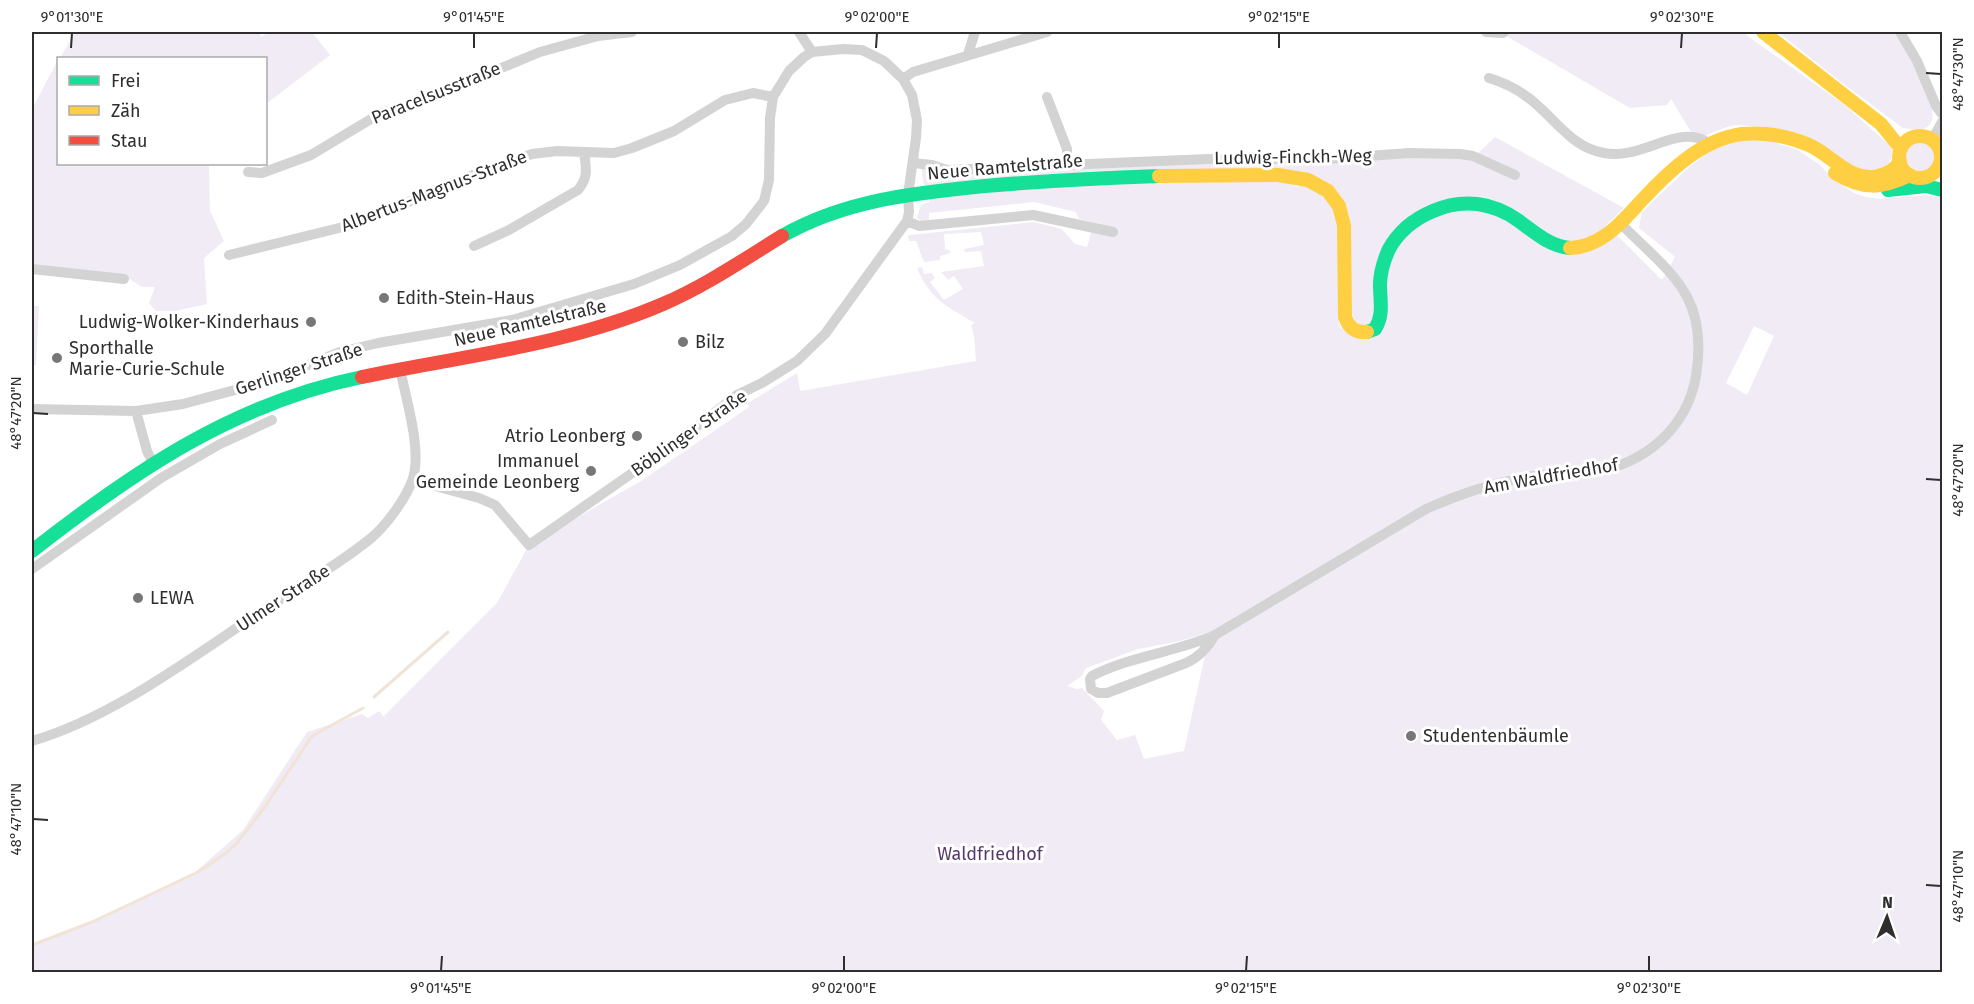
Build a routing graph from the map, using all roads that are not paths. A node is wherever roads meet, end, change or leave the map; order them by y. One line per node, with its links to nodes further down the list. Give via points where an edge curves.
1 (632, 32): 27 (street, Paracelsusstraße, via 598,36 540,52 449,91 381,113 311,155 262,173)
2 (799, 32): 9 (street)
3 (975, 32): 10 (street)
4 (1047, 32): 10 (street)
5 (1485, 32): 6 (street)
6 (1504, 32)
7 (1762, 32): 17 (main road)
8 (1900, 32): 15 (street)
9 (812, 52): 12 (street, via 862,50 884,61); 14 (street, Gerlinger Straße, via 789,71)
10 (968, 54): 12 (street)
11 (1489, 78): 21 (street, via 1522,94 1565,134 1602,153 1632,153 1688,136)
12 (903, 79): 24 (street, via 916,112)
13 (1047, 97): 25 (street, via 1066,149)
14 (773, 98): 22 (street, Albertus-Magnus-Straße, via 753,93 725,100 653,140 614,153); 43 (street, Gerlinger Straße, via 769,180 764,201 732,236 680,265 634,284 512,321 340,352 230,392)
15 (1942, 114)
16 (1942, 122): 19 (street)
17 (1881, 124): 18 (main road); 23 (main road)
18 (1912, 138): 19 (main road); 23 (main road, via 1905,142)
19 (1932, 140): 26 (main road, via 1939,147)
20 (1797, 141): 21 (main road, Neue Ramtelstraße, via 1751,133); 23 (main road, Neue Ramtelstraße, via 1864,177 1877,177 1893,170); 31 (main road, Neue Ramtelstraße, via 1852,184)
21 (1710, 144): 35 (main road, Neue Ramtelstraße, via 1666,176)
22 (584, 152): 37 (street, via 585,180 578,190); 38 (street, Albertus-Magnus-Straße, via 532,153 343,227)
23 (1900, 155): 29 (main road, via 1902,167)
24 (913, 164): 25 (street, Ludwig-Finckh-Weg, via 947,170); 33 (street)
25 (1067, 164): 28 (street, Ludwig-Finckh-Weg, via 1460,154)
26 (1942, 164): 30 (main road)
27 (248, 172)
28 (1515, 175)
29 (1910, 175): 30 (main road); 31 (main road)
30 (1936, 178)
31 (1875, 187): 32 (main road, Neue Ramtelstraße, via 1890,190 1926,186)
32 (1942, 190)
33 (908, 195): 34 (street); 35 (main road, Neue Ramtelstraße, via 1116,177 1304,178 1330,193 1342,212 1346,237 1345,317 1352,330 1363,333 1379,324 1382,267 1393,242 1411,222 1434,208 1462,202 1487,205 1566,249 1592,244); 41 (main road, Neue Ramtelstraße, via 813,220 685,294 613,323)
34 (907, 221): 36 (street, via 919,226 1034,215); 46 (street, Böblinger Straße, via 825,334 798,361 737,395 530,545 495,505)
35 (1620, 223): 49 (street, Am Waldfriedhof, via 1675,277 1692,304 1698,329 1695,381 1682,416 1666,437 1633,460 1595,472 1536,476 1451,497)
36 (1113, 232)
37 (474, 246)
38 (229, 255)
39 (32, 269): 40 (street)
40 (124, 279)
41 (400, 369): 45 (main road, Neue Ramtelstraße, via 337,382 271,403 215,428); 46 (street, Ulmer Straße, via 413,430)
42 (32, 409): 43 (street, Gerlinger Straße)
43 (136, 411): 45 (street)
44 (272, 420): 48 (street, via 161,478)
45 (153, 463): 47 (main road, Neue Ramtelstraße)
46 (413, 480): 50 (street, Ulmer Straße, via 398,507 372,538 318,576 118,703 72,727)
47 (32, 551)
48 (32, 569)
49 (1215, 635): 49 (street, Am Waldfriedhof, via 1101,672 1090,679 1091,689 1107,693 1186,663 1209,646)
50 (32, 741)

